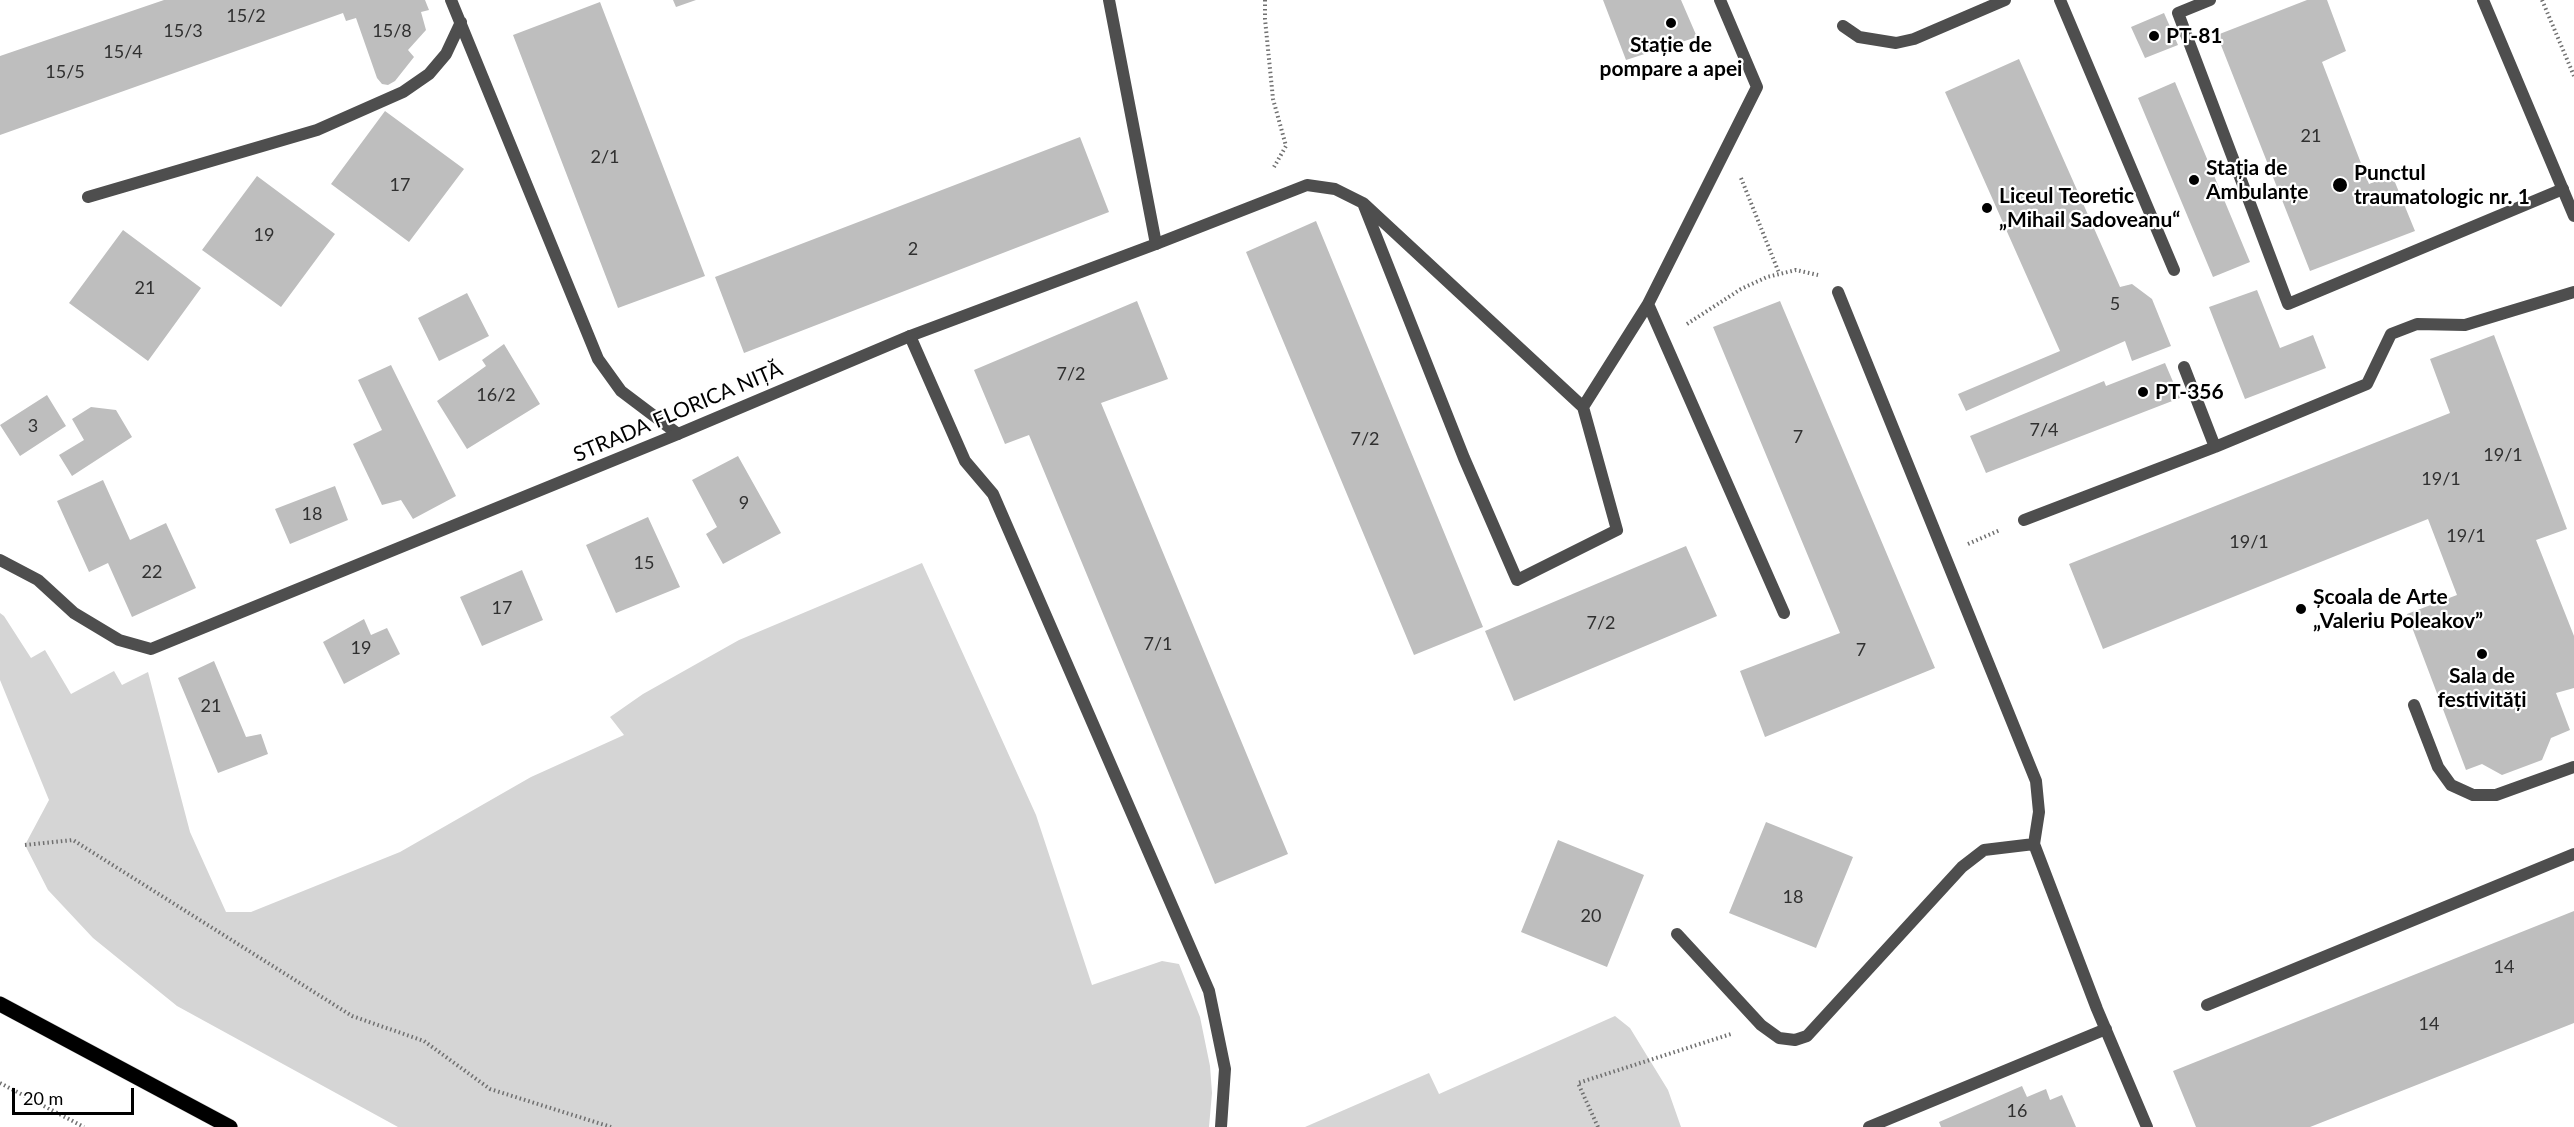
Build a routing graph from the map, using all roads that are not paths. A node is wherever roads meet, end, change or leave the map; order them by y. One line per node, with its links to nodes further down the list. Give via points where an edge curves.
1 (452, 0): 8 (street)
2 (1109, 0): 14 (street)
3 (1719, 0): 18 (street, via 1757,87)
4 (2005, 0): 9 (street, via 1914,39 1896,42 1859,37)
5 (2060, 0): 15 (street)
6 (2210, 0): 10 (street, via 2178,13 2288,304)
7 (2483, 0): 10 (street)
8 (461, 22): 11 (street, via 446,54 429,74 394,96 317,130); 22 (street, via 598,359 621,390)
9 (1843, 26)
10 (2563, 189): 13 (street)
11 (88, 197)
12 (1363, 202): 14 (street, STRADA FLORICA NIȚĂ, via 1335,189 1307,185); 21 (street, STRADA FLORICA NIȚĂ); 21 (street, via 1464,458 1517,580 1617,531)
13 (2574, 216)
14 (1156, 244): 19 (street, STRADA FLORICA NIȚĂ)
15 (2174, 270)
16 (1838, 292): 29 (street, via 2036,781 2040,812)
17 (2574, 292): 23 (street, via 2465,325 2417,324 2391,334 2367,384)
18 (1648, 304): 21 (street); 26 (street)
19 (909, 336): 22 (street, STRADA FLORICA NIȚĂ); 36 (street, via 965,461 993,494 1209,991 1225,1070)
20 (2184, 367): 23 (street)
21 (1583, 407)
22 (678, 434): 25 (street, STRADA FLORICA NIȚĂ, via 151,649 119,640 74,613 38,580)
23 (2215, 447): 24 (street)
24 (2024, 520)
25 (0, 560)
26 (1784, 613)
27 (2414, 705): 28 (street, via 2438,767 2451,785 2474,795 2496,795)
28 (2574, 767)
29 (2034, 844): 31 (street, via 1983,850 1962,867 1808,1036 1795,1040 1779,1038 1761,1025); 34 (street)
30 (2574, 854): 33 (street)
31 (1677, 934)
32 (2, 1004): 35 (main road)
33 (2207, 1005)
34 (2106, 1029): 37 (street); 38 (street)
35 (230, 1127)
36 (1221, 1127)
37 (1869, 1127)
38 (2147, 1127)

